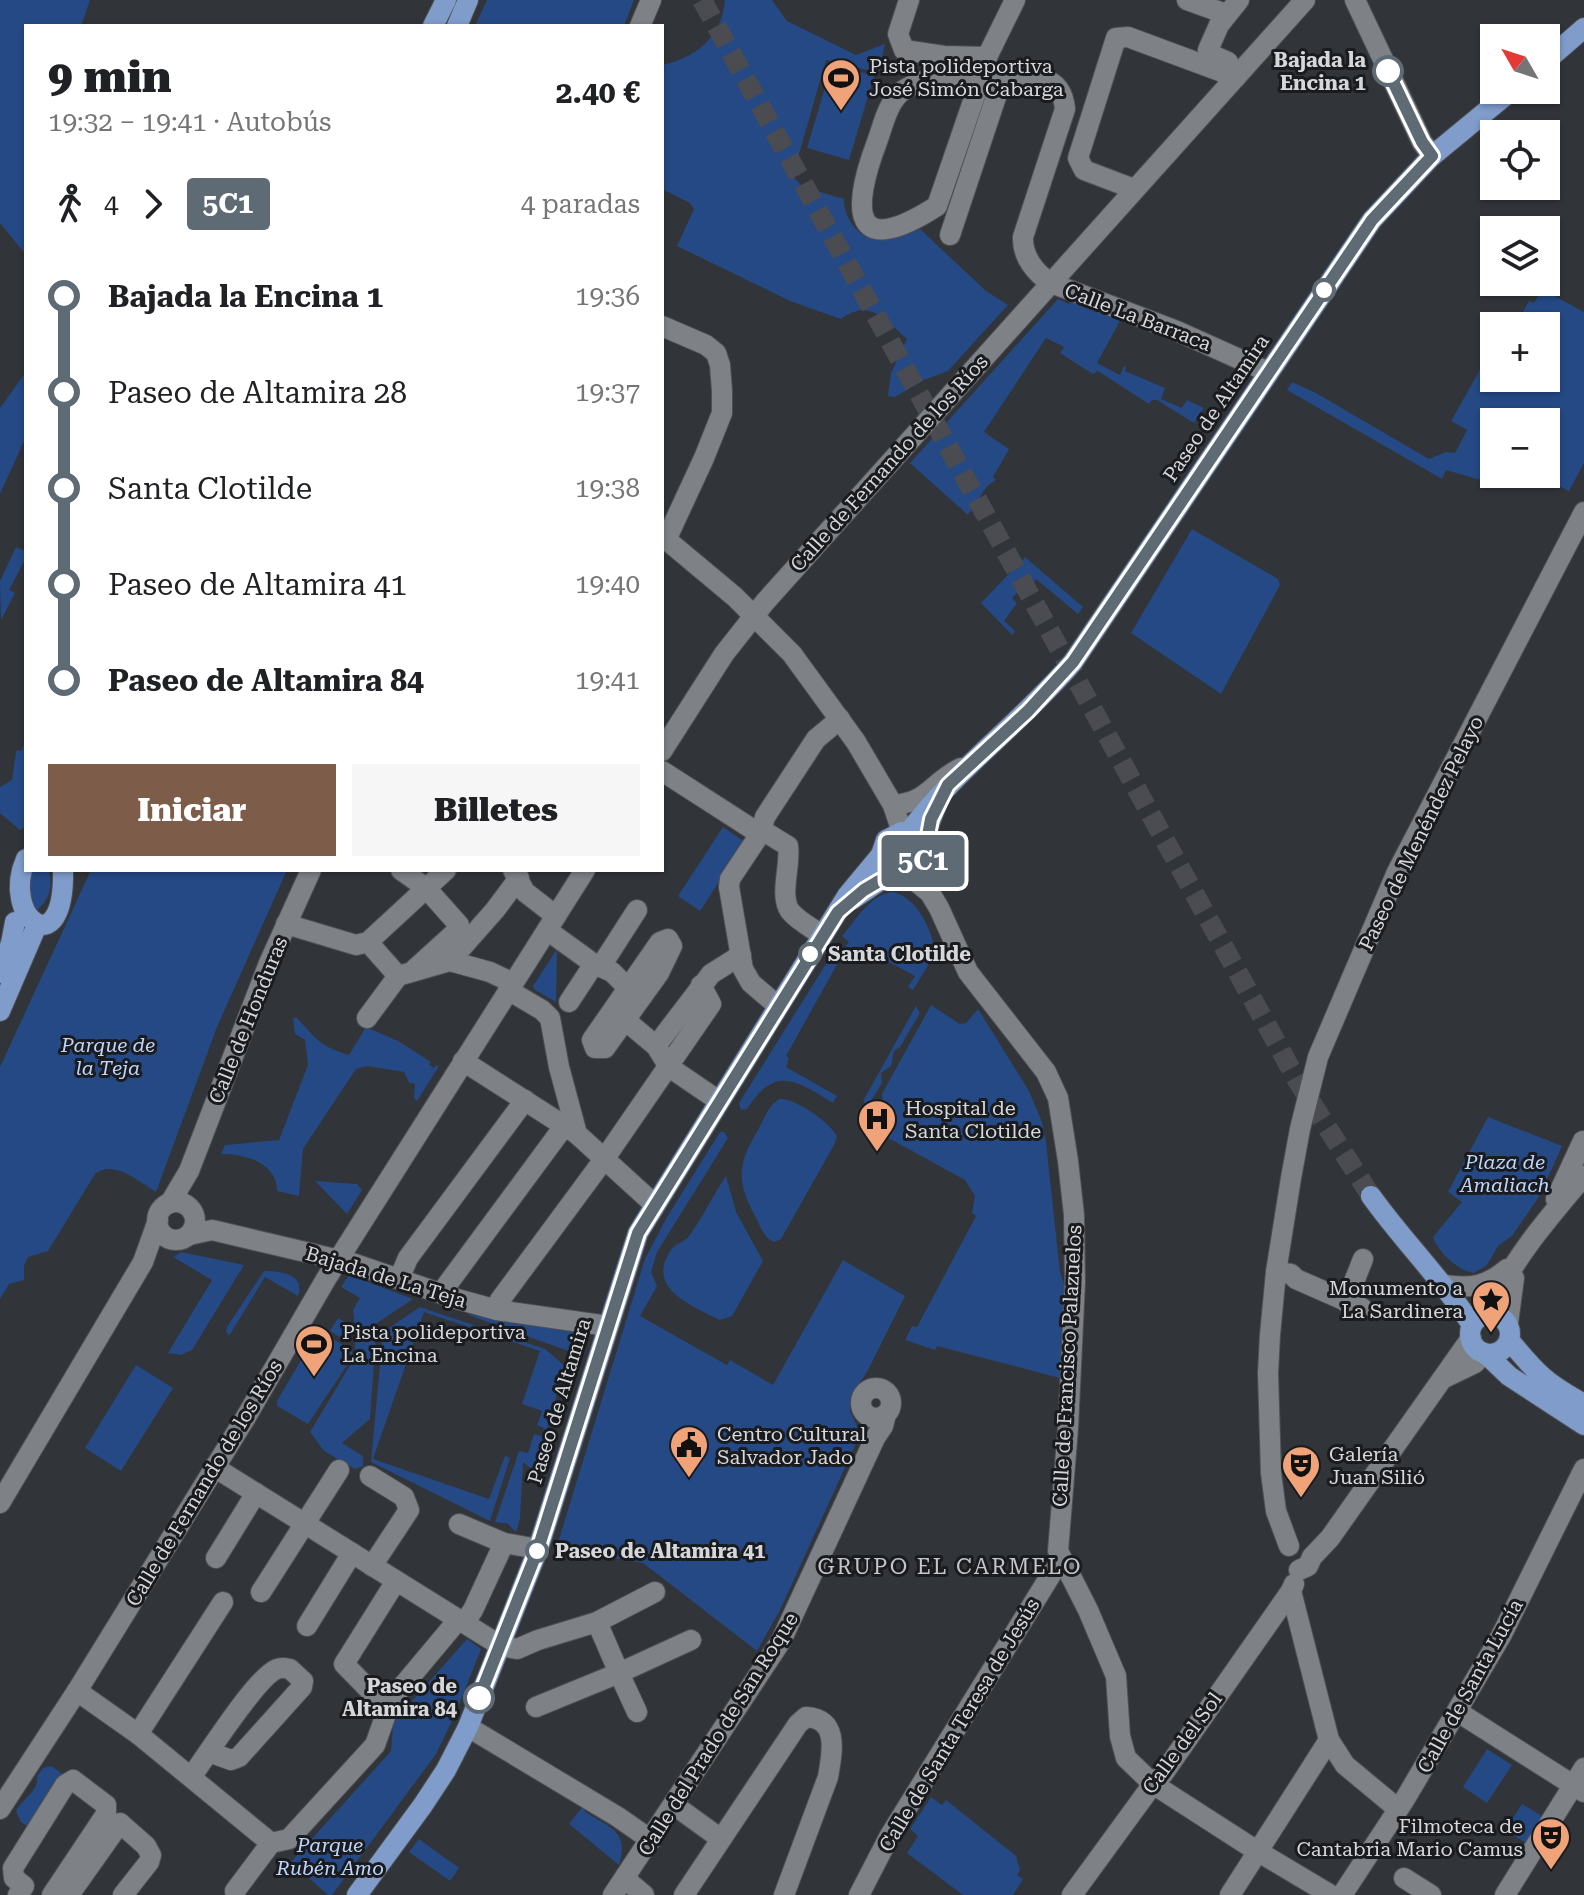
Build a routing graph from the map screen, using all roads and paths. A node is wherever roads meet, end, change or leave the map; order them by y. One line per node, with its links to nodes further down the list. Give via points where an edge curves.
1 (446, 0): 10 (main road)
2 (468, 0): 11 (main road)
3 (651, 0): 12 (street)
4 (909, 0): 15 (street, via 898,34 904,50)
5 (1015, 0): 15 (street)
6 (1187, 0): 9 (street)
7 (1305, 0): 16 (street, Calle de Fernando de los Ríos)
8 (1355, 0): 20 (street)
9 (1233, 7): 16 (street, via 1208,50)
10 (434, 24)
11 (458, 24)
12 (641, 24)
13 (1584, 28): 14 (main road)
14 (1560, 49)
15 (987, 57): 17 (street)
16 (1240, 72): 21 (street, Calle de Fernando de los Ríos); 21 (street, via 1128,37 1116,38 1078,158 1084,170)
17 (981, 78): 17 (street, via 937,206 895,229 870,227 861,201 891,105 901,92 933,78); 18 (street)
18 (1002, 79): 22 (street); 23 (street, via 1044,77 1063,95 1065,109 1023,237 1039,276)
19 (1495, 104): 20 (main road, Paseo de Altamira)
20 (1432, 156): 25 (main road, Paseo de Altamira, via 1372,220)
21 (1134, 189): 23 (street, Calle de Fernando de los Ríos)
22 (950, 235)
23 (1051, 283): 25 (street, Calle La Barraca); 29 (street, Calle de Fernando de los Ríos)
24 (664, 327): 26 (street, via 716,353 722,413 704,458)
25 (1268, 372): 32 (main road, Paseo de Altamira, via 1073,662)
26 (670, 510): 28 (street)
27 (1584, 512): 89 (street, Paseo de Menéndez Pelayo, via 1397,872 1331,1024 1300,1129)
28 (666, 546): 29 (street)
29 (754, 615): 30 (street, via 792,654); 31 (street, Calle de Fernando de los Ríos)
30 (840, 719): 35 (street); 36 (street, via 816,739 765,817)
31 (664, 748)
32 (972, 763): 34 (main road, Paseo de Altamira); 35 (street, Paseo de Altamira, via 919,800)
33 (664, 772): 36 (street)
34 (948, 785): 37 (main road, Paseo de Altamira); 38 (main road, Paseo de Altamira, via 931,819)
35 (893, 805): 37 (street)
36 (761, 832): 55 (street, via 788,846 788,907); 57 (street, via 730,879)
37 (905, 833): 38 (main road, via 922,844); 39 (main road, via 886,840)
38 (925, 853): 47 (main road, via 917,871)
39 (881, 855): 47 (main road, via 887,869); 50 (main road, Paseo de Altamira)
40 (24, 861): 51 (main road, via 7,885 7,912)
41 (63, 872): 54 (main road, via 57,904)
42 (310, 872): 53 (street, Calle de Honduras)
43 (404, 872): 48 (street)
44 (444, 872): 48 (street)
45 (584, 872): 52 (street, Calle de Fernando de los Ríos)
46 (516, 874): 52 (street); 58 (street, via 495,910)
47 (904, 876): 50 (main road, Paseo de Altamira, via 881,880); 112 (street, Calle de Francisco Palazuelos, via 930,893 968,972 1046,1072 1058,1098 1072,1201 1075,1274 1058,1540)
48 (426, 888): 56 (street); 61 (street, via 458,930)
49 (637, 910): 59 (street)
50 (838, 912): 55 (main road, Paseo de Altamira)
51 (15, 922): 54 (main road); 60 (main road)
52 (552, 923): 59 (street); 63 (street, Calle de Fernando de los Ríos)
53 (286, 924): 56 (street, via 356,945); 76 (street, Calle de Honduras)
54 (37, 925): 66 (main road)
55 (822, 935): 65 (main road, Paseo de Altamira)
56 (368, 942): 61 (street)
57 (741, 955): 62 (street); 65 (street, via 751,983)
58 (450, 961): 61 (street); 63 (street, via 490,972)
59 (597, 965): 64 (street); 68 (street, via 617,976 631,1025)
60 (0, 973)
61 (404, 975): 67 (street)
62 (701, 985): 68 (street); 70 (street, via 711,1004)
63 (510, 986): 69 (street, Calle de Fernando de los Ríos); 73 (street, via 550,1018)
64 (569, 1002)
65 (778, 1006): 72 (main road, Paseo de Altamira)
66 (0, 1011)
67 (367, 1018)
68 (656, 1046): 70 (street)
69 (463, 1061): 71 (street); 87 (street, Calle de Fernando de los Ríos)
70 (669, 1067): 72 (street); 75 (street)
71 (525, 1100): 73 (street); 90 (street, via 408,1258)
72 (719, 1101): 79 (main road, Paseo de Altamira)
73 (571, 1130): 75 (street); 92 (street)
74 (1584, 1137): 82 (street)
75 (605, 1158): 79 (street); 93 (street)
76 (189, 1171): 80 (street, Calle de Honduras); 81 (street, Calle de Honduras)
77 (1584, 1176): 82 (street)
78 (1371, 1196): 91 (main road)
79 (655, 1205): 94 (main road, Paseo de Altamira, via 630,1253)
80 (192, 1211): 81 (street, via 184,1203); 83 (street, Bajada de La Teja); 84 (street, via 195,1227)
81 (164, 1212): 84 (street, via 163,1234); 88 (street, Calle de Honduras)
82 (1544, 1227): 85 (street)
83 (212, 1230): 84 (street, Bajada de La Teja); 87 (street, Bajada de La Teja)
84 (182, 1237): 88 (street, Calle de Honduras)
85 (1522, 1255): 91 (street, via 1490,1283); 95 (street)
86 (1363, 1259): 89 (street, via 1354,1305 1291,1274)
87 (340, 1261): 90 (street, Bajada de La Teja); 99 (street, Calle de Fernando de los Ríos)
88 (143, 1262): 104 (street, Calle de Honduras)
89 (1276, 1272): 110 (street, Paseo de Menéndez Pelayo, via 1268,1373 1270,1450 1276,1511)
90 (399, 1279): 92 (street, Bajada de La Teja)
91 (1445, 1285): 95 (main road, via 1469,1299)
92 (441, 1293): 93 (street, Bajada de La Teja)
93 (497, 1310): 94 (street, Bajada de La Teja)
94 (608, 1326): 108 (main road, Paseo de Altamira)
95 (1488, 1333): 96 (main road, via 1549,1385); 98 (main road, via 1509,1376); 110 (street, via 1452,1363 1337,1529)
96 (1584, 1404)
97 (878, 1415): 139 (street, Calle del Prado de San Roque, via 875,1438 781,1641)
98 (1584, 1425)
99 (214, 1467): 103 (street); 125 (street, Calle de Fernando de los Ríos)
100 (1584, 1469): 129 (street, Calle de Santa Lucía)
101 (339, 1470): 105 (street)
102 (370, 1476): 113 (street, via 404,1497 409,1510)
103 (256, 1493): 105 (street); 111 (street)
104 (0, 1503)
105 (304, 1523): 109 (street); 116 (street)
106 (459, 1524): 107 (street)
107 (504, 1543): 108 (street); 119 (street, via 473,1610)
108 (538, 1549): 123 (main road, Paseo de Altamira)
109 (352, 1553): 113 (street); 121 (street)
110 (1301, 1554): 115 (street)
111 (216, 1558)
112 (1062, 1562): 138 (street, Calle de Francisco Palazuelos, via 1116,1676 1126,1758); 150 (street, Calle de Santa Teresa de Jesús, via 889,1837)
113 (372, 1566): 114 (street)
114 (396, 1581): 119 (street); 127 (street, via 344,1664)
115 (1291, 1591): 132 (street); 138 (street, Calle del Sol)
116 (261, 1592)
117 (655, 1592): 120 (street)
118 (223, 1602): 131 (street)
119 (461, 1621): 123 (street); 127 (street)
120 (597, 1622): 123 (street, via 517,1649); 124 (street)
121 (307, 1626)
122 (691, 1640): 124 (street)
123 (501, 1646): 130 (main road, Paseo de Altamira)
124 (619, 1673): 126 (street); 128 (street)
125 (77, 1691): 131 (street); 140 (street, Calle de Fernando de los Ríos)
126 (536, 1707)
127 (387, 1708): 144 (street, via 375,1745 289,1839)
128 (637, 1712)
129 (1458, 1712): 137 (street); 141 (street, Calle de Santa Lucía)
130 (468, 1727): 143 (street); 149 (main road, Paseo de Altamira, via 446,1770)
131 (138, 1734): 136 (street)
132 (1329, 1740): 134 (street); 135 (street)
133 (209, 1752): 133 (street, via 275,1670 290,1669 303,1681 239,1757 231,1760); 136 (street)
134 (1345, 1765): 135 (street, via 1327,1762); 141 (street)
135 (1311, 1768): 145 (street)
136 (191, 1777): 144 (street)
137 (1580, 1782): 163 (street)
138 (1153, 1784): 145 (street, Calle de Francisco Palazuelos); 158 (street, Calle del Sol)
139 (674, 1805): 142 (street); 143 (street, Calle del Prado de San Roque)
140 (0, 1809)
141 (1398, 1809): 161 (street, Calle de Santa Lucía)
142 (721, 1839): 156 (street); 157 (street, via 802,1720 825,1722 832,1734 828,1777)
143 (651, 1840): 147 (street, Calle del Prado de San Roque)
144 (271, 1843): 148 (street)
145 (1257, 1851): 159 (street); 160 (street, Calle de Francisco Palazuelos)
146 (1404, 1878): 162 (street)
147 (619, 1887): 155 (street)
148 (235, 1891)
149 (362, 1893)
150 (864, 1893)
151 (18, 1895): 152 (street, via 24,1886 14,1878 13,1868 73,1780 106,1805 106,1814)
152 (52, 1895)
153 (69, 1895): 154 (street, via 120,1823 151,1855)
154 (123, 1895)
155 (644, 1895)
156 (684, 1895)
157 (784, 1895)
158 (1072, 1895)
159 (1230, 1895)
160 (1331, 1895)
161 (1342, 1895)
162 (1431, 1895)
163 (1505, 1895)

